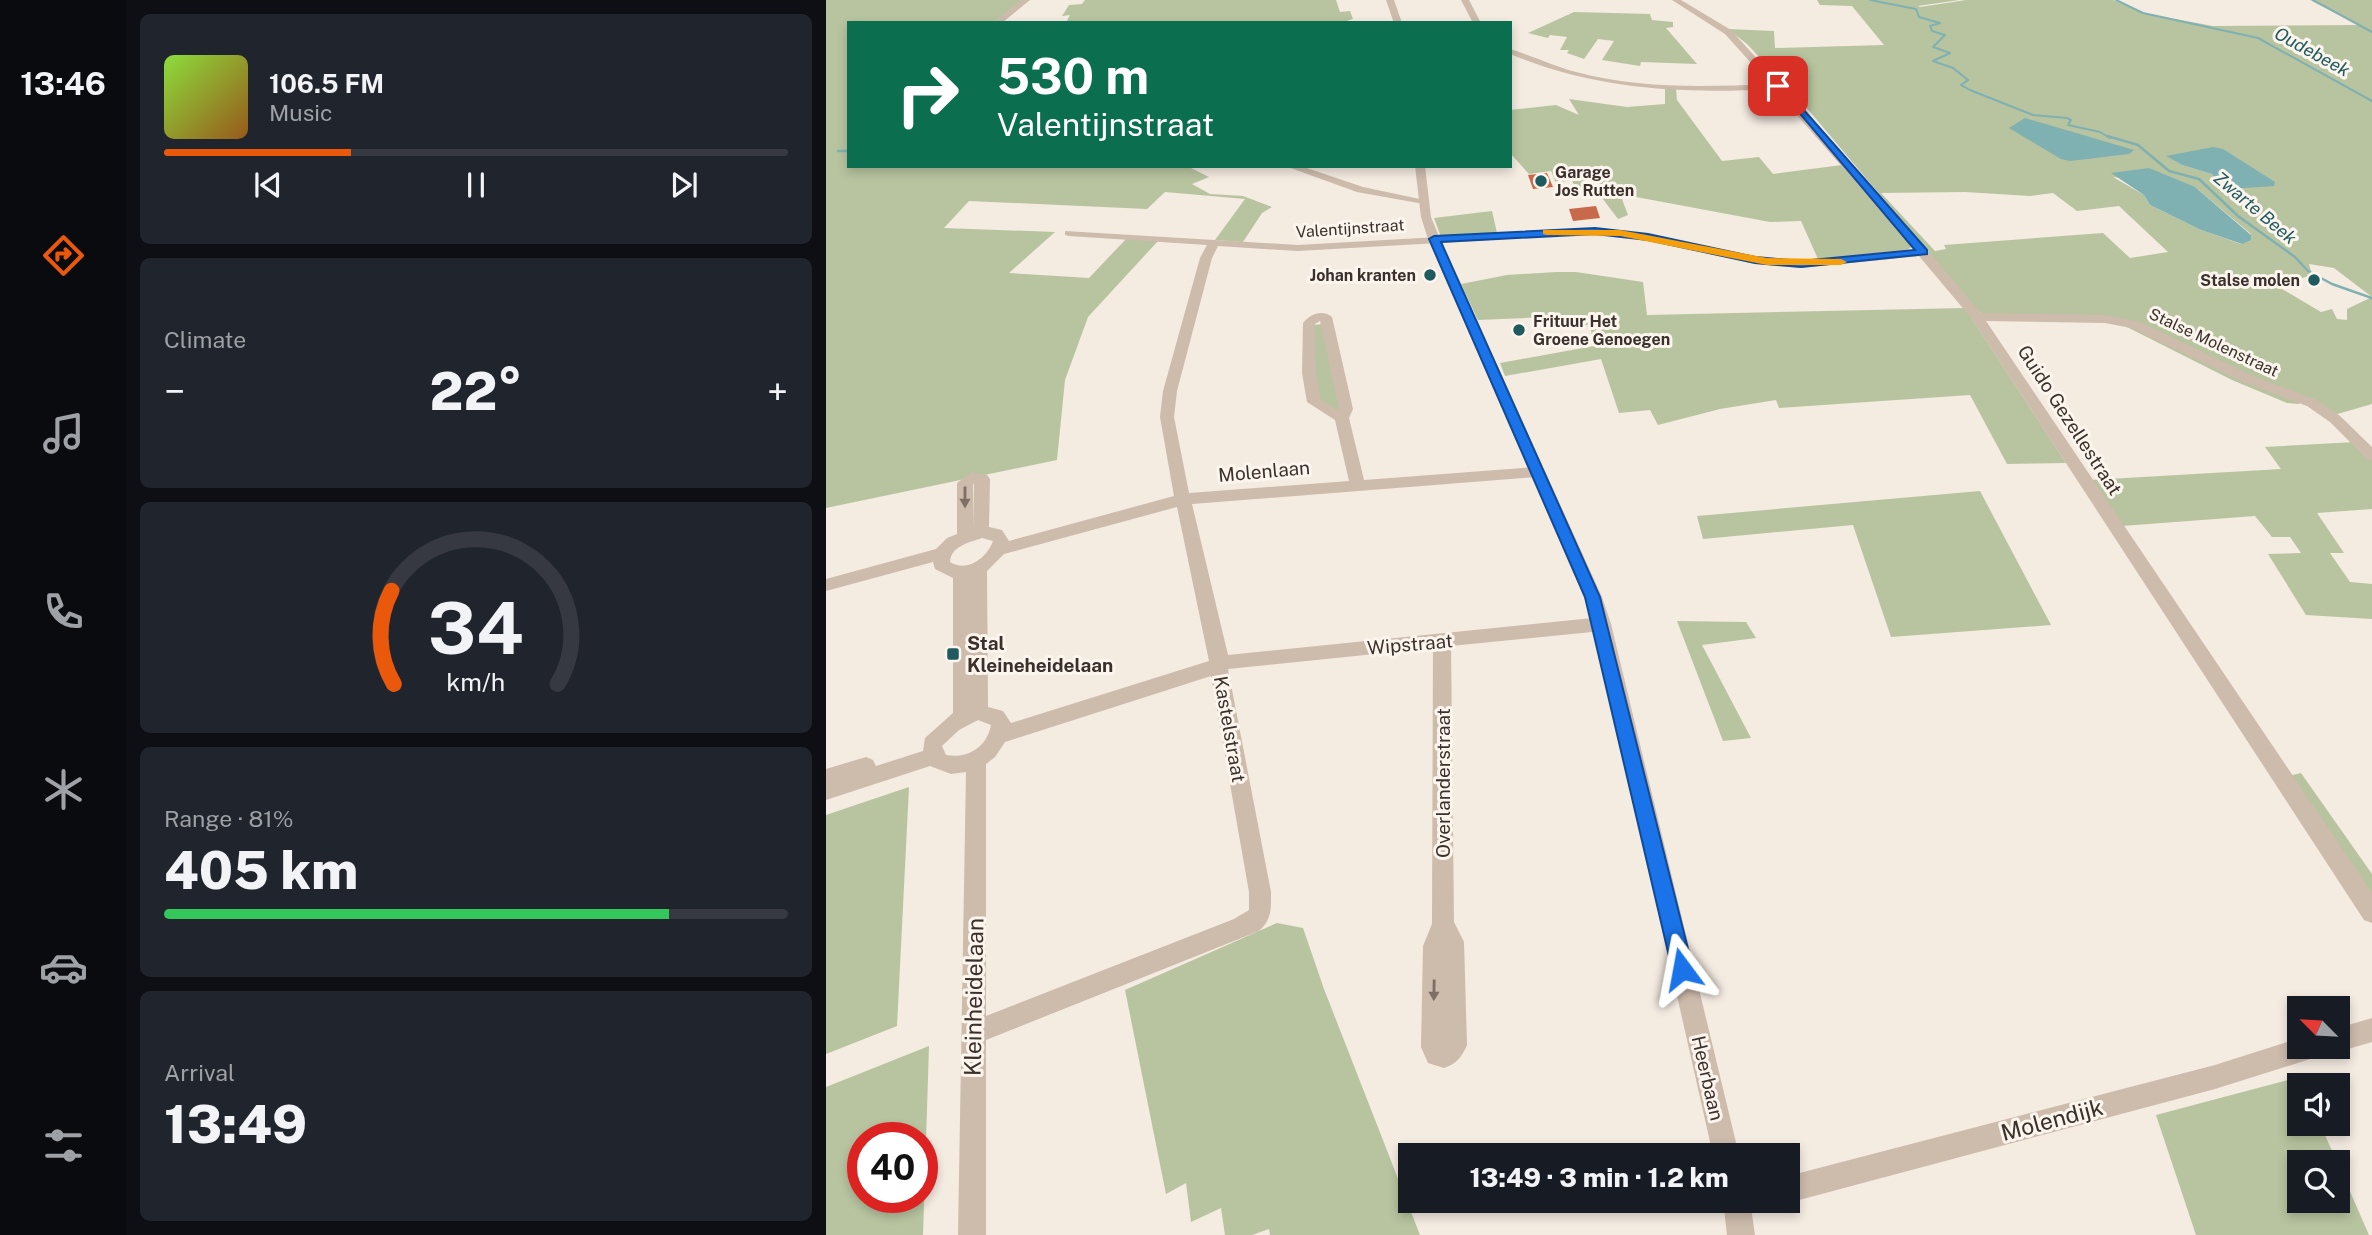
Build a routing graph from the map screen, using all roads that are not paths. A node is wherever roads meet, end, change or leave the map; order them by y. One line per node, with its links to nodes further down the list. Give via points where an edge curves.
1 (1027, 0): 5 (street)
2 (1390, 0): 6 (street)
3 (1465, 0): 7 (street)
4 (1676, 0): 9 (street, Guido Gezellestraat, via 1728,32)
5 (999, 21)
6 (1397, 21)
7 (1476, 21)
8 (1512, 52): 9 (street, via 1560,73 1604,82 1674,88)
9 (1778, 86): 16 (street, Guido Gezellestraat)
10 (1296, 168): 12 (street, via 1361,190)
11 (1420, 168): 12 (street, Heerbaan)
12 (1424, 201): 14 (street, Heerbaan)
13 (1069, 233): 15 (street, Valentijnstraat)
14 (1434, 239): 15 (street, Valentijnstraat, via 1307,248); 16 (street, Valentijnstraat, via 1595,231 1801,264); 20 (street, Heerbaan)
15 (1214, 243): 22 (street, Kastelstraat, via 1170,391 1167,417)
16 (1923, 252): 17 (street, Guido Gezellestraat)
17 (1977, 317): 19 (street, Stalse Molenstraat, via 2105,318 2135,325 2248,379 2312,403); 38 (street, Guido Gezellestraat)
18 (1342, 418): 18 (street, via 1346,409 1329,343 1328,319 1316,317 1308,323 1307,335 1314,402); 21 (street)
19 (2372, 456)
20 (1537, 472): 21 (street, Molenlaan); 29 (street, Heerbaan)
21 (1358, 485): 22 (street, Molenlaan)
22 (1183, 494): 23 (street, Molenlaan); 31 (street, Kastelstraat)
23 (1001, 545): 24 (street, one-way to 24, via 996,534 973,533); 25 (street, via 990,562)
24 (941, 560): 26 (street, via 946,570); 27 (street); 28 (street)
25 (979, 568): 26 (street); 32 (street)
26 (961, 573): 32 (street)
27 (826, 585)
28 (826, 596)
29 (1602, 624): 30 (street, Wipstraat); 44 (street, Heerbaan)
30 (1442, 642): 31 (street, Wipstraat); 39 (street, Overlanderstraat)
31 (1219, 661): 33 (street, Wipstraat); 41 (street, Kastelstraat, via 1260,892 1260,915 1251,923)
32 (970, 714): 33 (street, via 996,717); 34 (street, via 947,727)
33 (1000, 729): 35 (street, via 995,744)
34 (933, 750): 35 (street, via 940,763 950,766); 36 (street); 37 (street)
35 (976, 760): 41 (street, Kleinheidelaan)
36 (826, 778)
37 (826, 791)
38 (2372, 912)
39 (1443, 924)
40 (2372, 1030): 42 (street)
41 (974, 1033): 47 (street, Kleinheidelaan)
42 (2350, 1036)
43 (2287, 1054): 45 (street, Molendijk)
44 (1723, 1143)
45 (1800, 1187)
46 (1741, 1213): 48 (street)
47 (972, 1235)
48 (1741, 1235)

